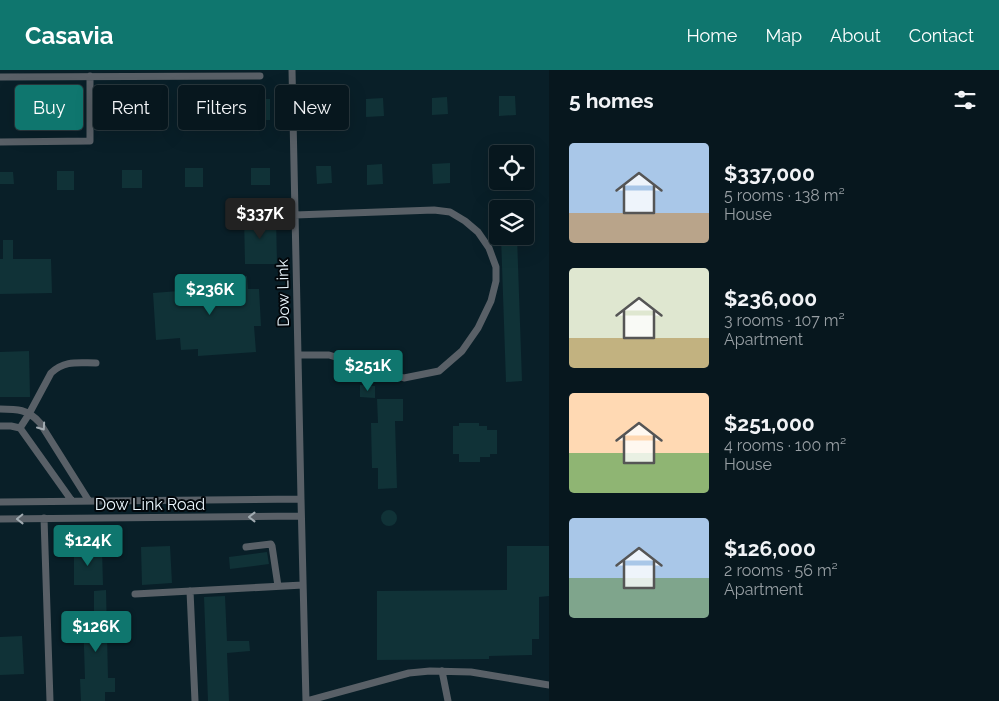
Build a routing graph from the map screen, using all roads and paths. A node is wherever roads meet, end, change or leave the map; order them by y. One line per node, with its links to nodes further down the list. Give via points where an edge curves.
1 (119, 70): 4 (lane)
2 (292, 70): 8 (lane, Dow Link)
3 (90, 76): 4 (lane); 6 (lane); 7 (lane, via 90,141)
4 (114, 76): 5 (lane)
5 (260, 76)
6 (0, 77)
7 (0, 142)
8 (295, 215): 9 (lane, Dow Link); 9 (lane, via 450,212 478,232 496,267 491,301 478,328 462,352 439,371 404,378 329,355)
9 (298, 355): 15 (lane, Dow Link)
10 (96, 363): 12 (lane, via 69,363 57,368)
11 (0, 408): 12 (lane)
12 (29, 414): 14 (lane); 17 (lane, one-way to 17, via 40,423)
13 (0, 426): 14 (lane)
14 (20, 428): 16 (lane, Dow Link Road)
15 (301, 499): 17 (lane, Dow Link Road); 19 (lane, Dow Link)
16 (72, 501): 17 (lane, Dow Link Road); 18 (lane, Dow Link Road)
17 (89, 501)
18 (0, 502)
19 (301, 516): 20 (lane, Dow Link Road, one-way to 20); 23 (lane, Dow Link)
20 (44, 518): 21 (lane, Dow Link Road, one-way to 21); 29 (lane)
21 (0, 519)
22 (246, 547): 24 (lane, via 271,544)
23 (303, 585): 24 (lane); 31 (lane, Dow Link)
24 (278, 586): 25 (lane)
25 (190, 591): 26 (lane); 30 (lane)
26 (135, 594)
27 (442, 671): 28 (lane, via 471,672); 31 (lane, via 409,673); 32 (lane)
28 (549, 685)
29 (50, 701)
30 (195, 701)
31 (307, 701)
32 (448, 701)

